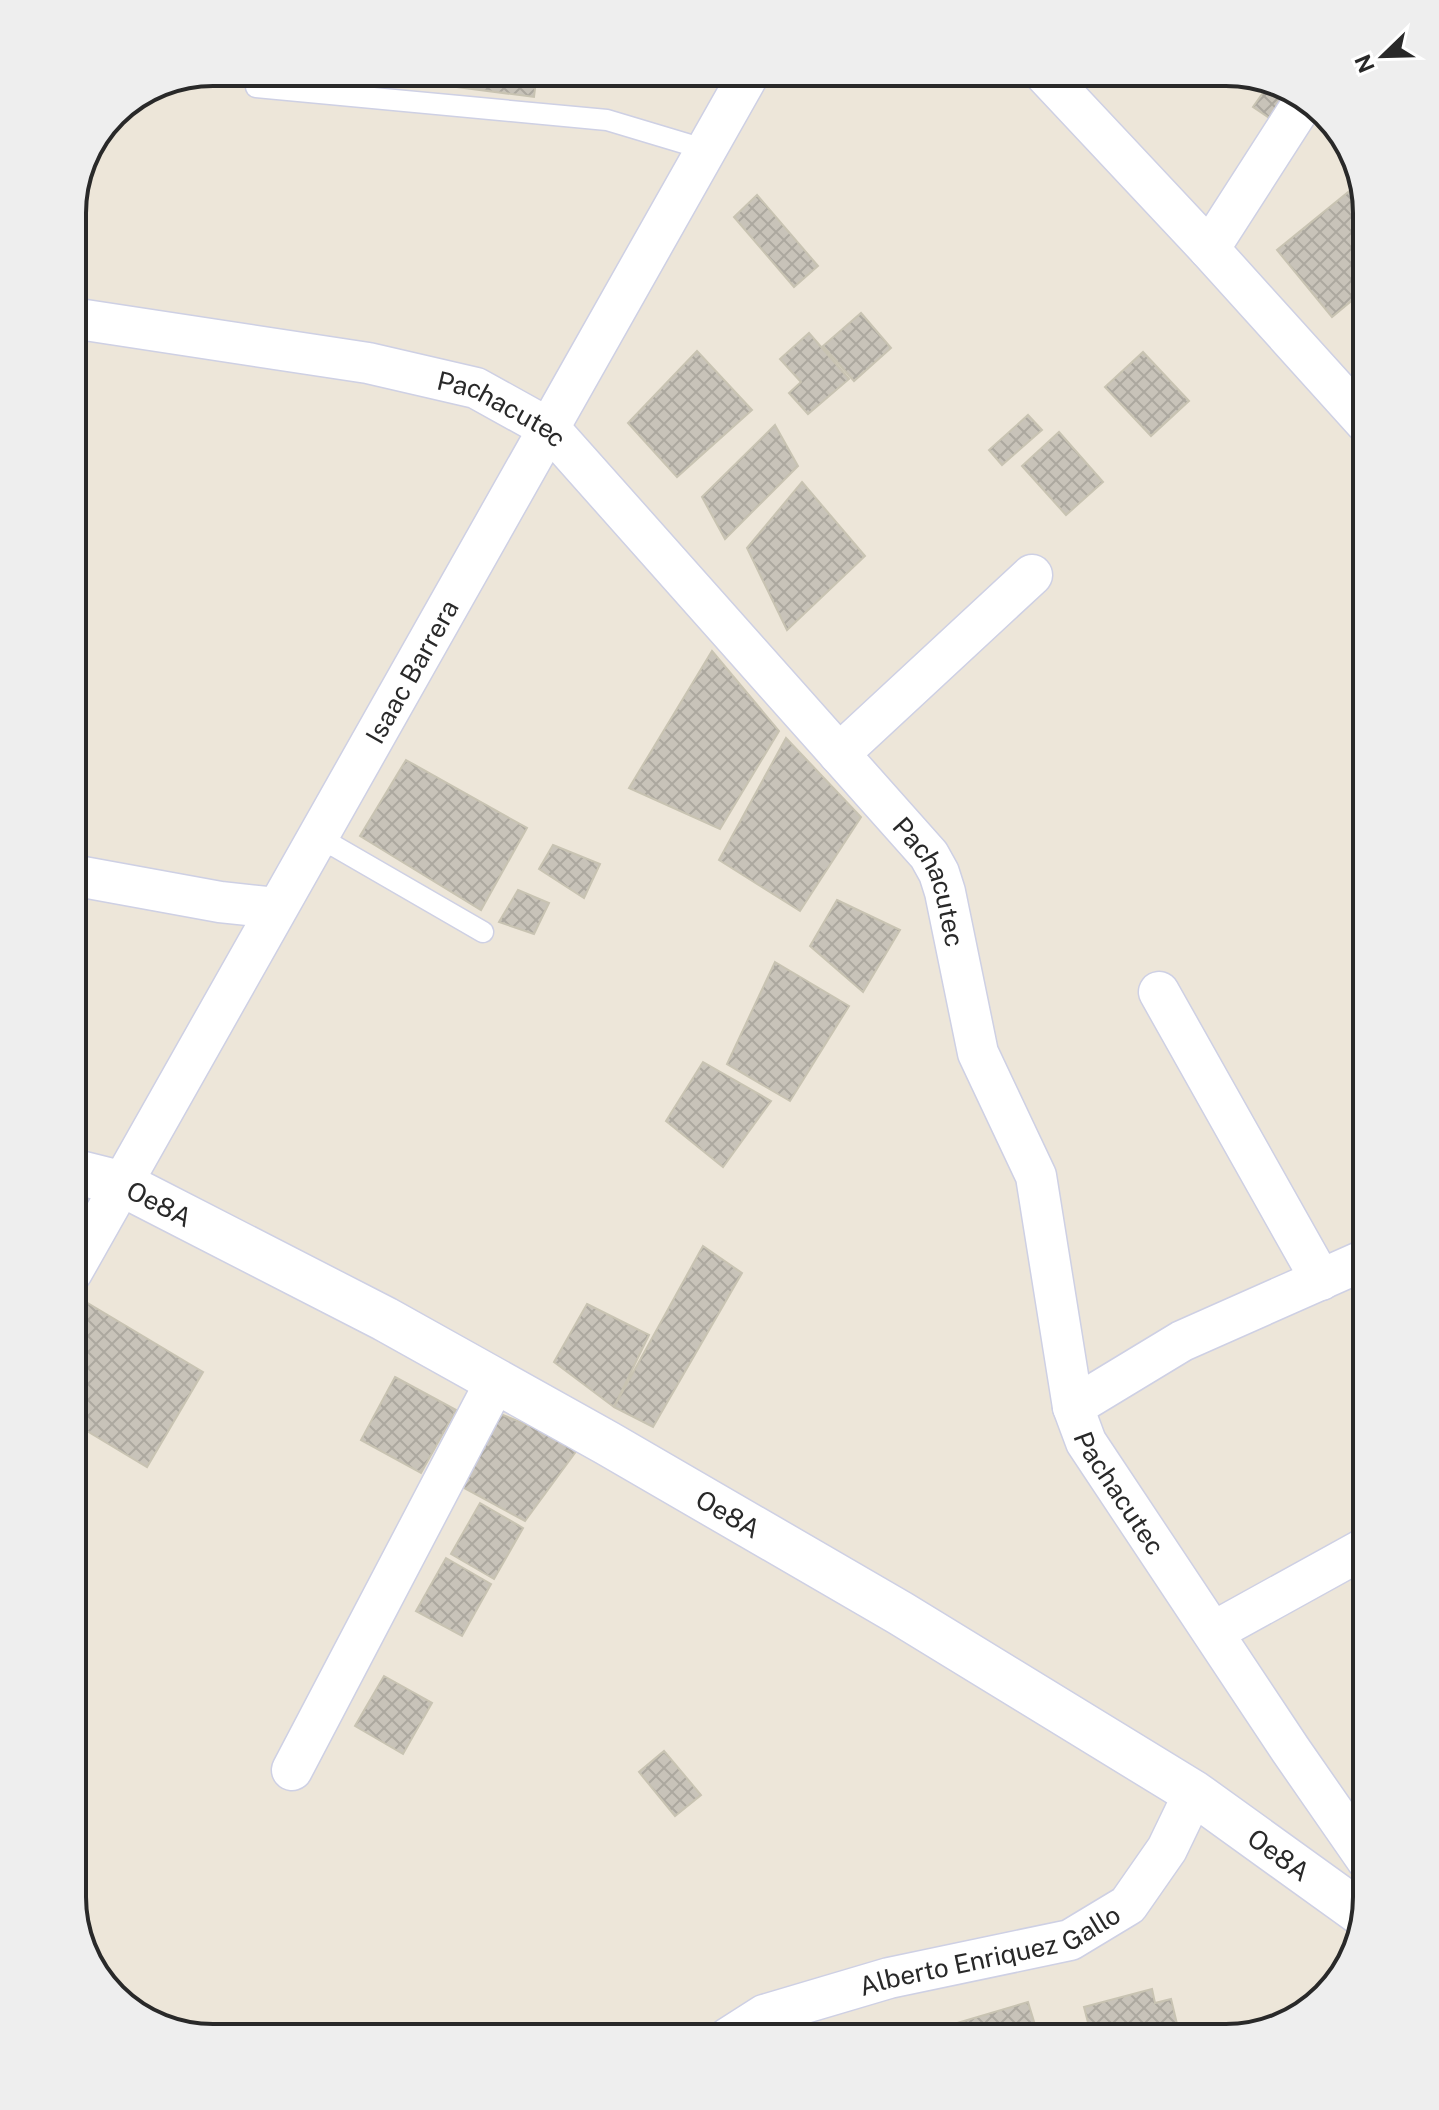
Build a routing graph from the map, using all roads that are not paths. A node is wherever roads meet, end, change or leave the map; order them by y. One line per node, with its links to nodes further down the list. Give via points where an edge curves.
1 (742, 86): 5 (street, Isaac Barrera)
2 (1056, 86): 6 (street)
3 (256, 87): 5 (lane, via 607,120)
4 (1299, 109): 6 (street)
5 (707, 150): 9 (street, Isaac Barrera)
6 (1209, 249): 8 (street)
7 (86, 320): 9 (street, Pachacutec, via 368,363 476,388)
8 (1353, 408)
9 (550, 429): 11 (street, Pachacutec); 12 (street, Isaac Barrera)
10 (1032, 575): 11 (street)
11 (839, 754): 23 (street, Pachacutec, via 939,873 978,1053 1036,1176)
12 (316, 840): 14 (street, Isaac Barrera); 15 (lane)
13 (86, 878): 14 (street)
14 (276, 908): 18 (street, Isaac Barrera)
15 (483, 932)
16 (1159, 992): 21 (street)
17 (86, 1174): 18 (street, Oe8A)
18 (120, 1183): 19 (street, Isaac Barrera); 22 (street, Oe8A)
19 (86, 1246)
20 (1353, 1265): 21 (street)
21 (1321, 1280): 23 (street, via 1182,1341)
22 (496, 1381): 26 (street); 27 (street, Oe8A, via 886,1606)
23 (1073, 1407): 25 (street, Pachacutec, via 1086,1442)
24 (1353, 1555): 25 (street)
25 (1213, 1632): 28 (street, Pachacutec)
26 (292, 1770)
27 (1194, 1793): 29 (street, Oe8A); 30 (street, Alberto Enriquez Gallo, via 1167,1849 1128,1905 1070,1940 889,1978 764,2015)
28 (1353, 1839)
29 (1353, 1903)
30 (750, 2024)

